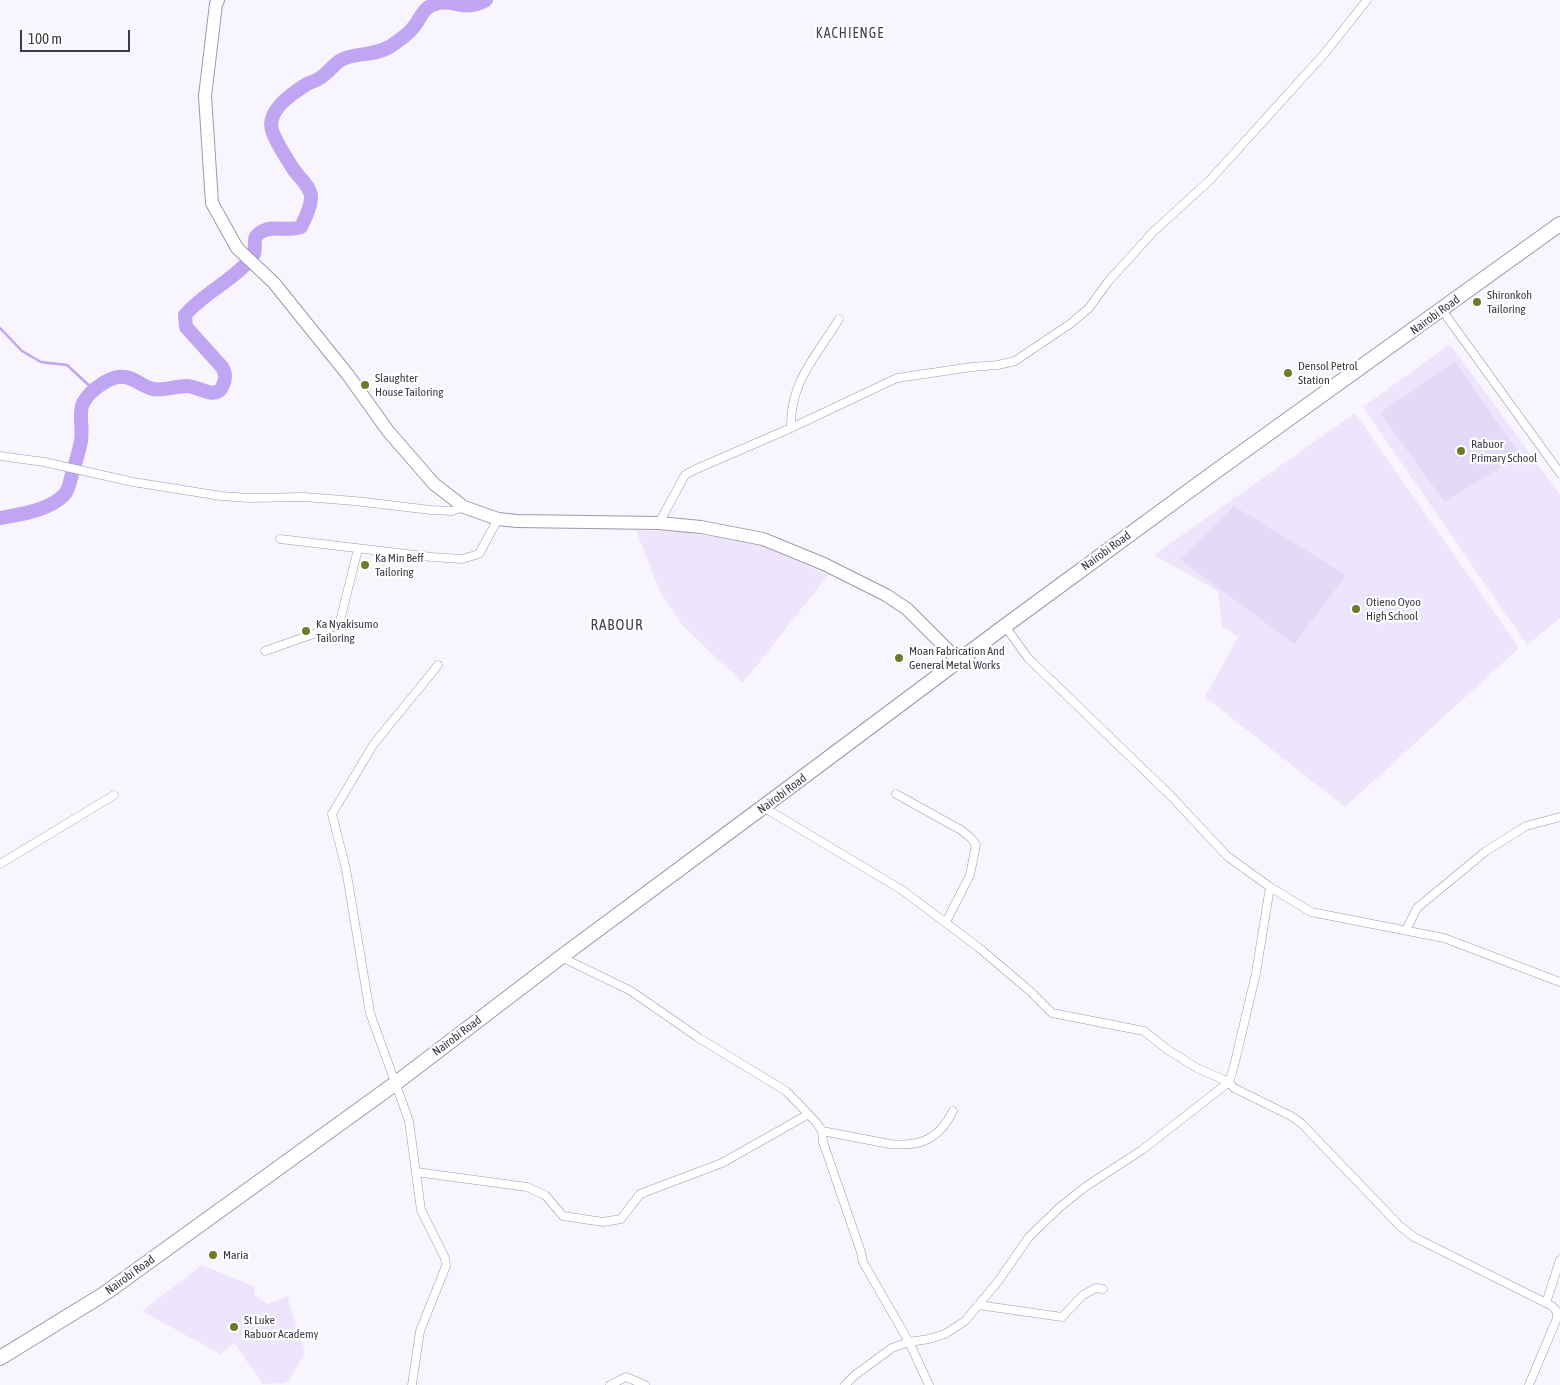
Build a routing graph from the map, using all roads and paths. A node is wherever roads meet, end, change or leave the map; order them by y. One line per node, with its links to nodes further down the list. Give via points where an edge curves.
1 (218, 0): 9 (main road, via 205,96 212,203 237,248 274,283 434,484)
2 (1367, 0): 6 (street, via 1325,53 1210,180 1153,232 1089,308 1070,324 1015,361 897,378)
3 (1560, 224): 4 (highway, Nairobi Road)
4 (1442, 310): 8 (street); 14 (highway, Nairobi Road)
5 (839, 319): 6 (street, via 802,377 790,410)
6 (791, 428): 11 (street, via 685,476)
7 (0, 456): 9 (street, via 221,496 304,497 452,511)
8 (1560, 473)
9 (464, 507): 10 (main road)
10 (498, 519): 11 (main road); 13 (street, via 479,554 462,559)
11 (659, 523): 16 (main road, via 702,527 763,540 824,564 907,609)
12 (280, 539): 13 (street)
13 (358, 549): 15 (street, via 339,625)
14 (1005, 626): 16 (highway, Nairobi Road); 23 (street, via 1028,658 1172,797 1227,856)
15 (265, 651)
16 (959, 661): 20 (highway, Nairobi Road)
17 (438, 665): 29 (street, via 373,745 332,814 346,869 370,1013)
18 (896, 794): 24 (street, via 962,830 976,845 970,875)
19 (114, 795): 22 (street)
20 (763, 807): 24 (street, via 902,890); 26 (highway, Nairobi Road)
21 (1560, 817): 25 (street, via 1526,826 1486,851 1417,908)
22 (0, 864)
23 (1270, 887): 25 (street, via 1312,912); 28 (street, via 1256,973)
24 (946, 922): 28 (street, via 1052,1013 1144,1031 1190,1064)
25 (1406, 930): 27 (street, via 1444,938)
26 (561, 957): 29 (highway, Nairobi Road); 31 (street, via 631,991 699,1038 786,1091)
27 (1560, 982)
28 (1229, 1082): 36 (street, via 1234,1088 1301,1123 1414,1237); 37 (street, via 1142,1150 1060,1207 1029,1238)
29 (396, 1083): 33 (street, via 409,1121); 39 (highway, Nairobi Road, via 104,1294)
30 (953, 1111): 32 (street, via 928,1141 898,1145)
31 (807, 1114): 32 (street); 33 (street, via 722,1163 640,1194 621,1219 612,1221 563,1216 545,1195 527,1187)
32 (822, 1132): 38 (street, via 863,1262)
33 (416, 1172): 40 (street, via 421,1210 446,1266 420,1331)
34 (1560, 1260): 36 (street)
35 (1103, 1289): 37 (street, via 1096,1288 1083,1295 1062,1316)
36 (1546, 1303): 45 (street, via 1557,1312 1557,1318)
37 (978, 1306): 38 (street, via 965,1321 945,1334)
38 (909, 1342): 43 (street, via 892,1348); 44 (street)
39 (0, 1358)
40 (414, 1384)
41 (610, 1385): 42 (street, via 626,1377)
42 (645, 1385)
43 (845, 1385)
44 (929, 1385)
45 (1528, 1385)

